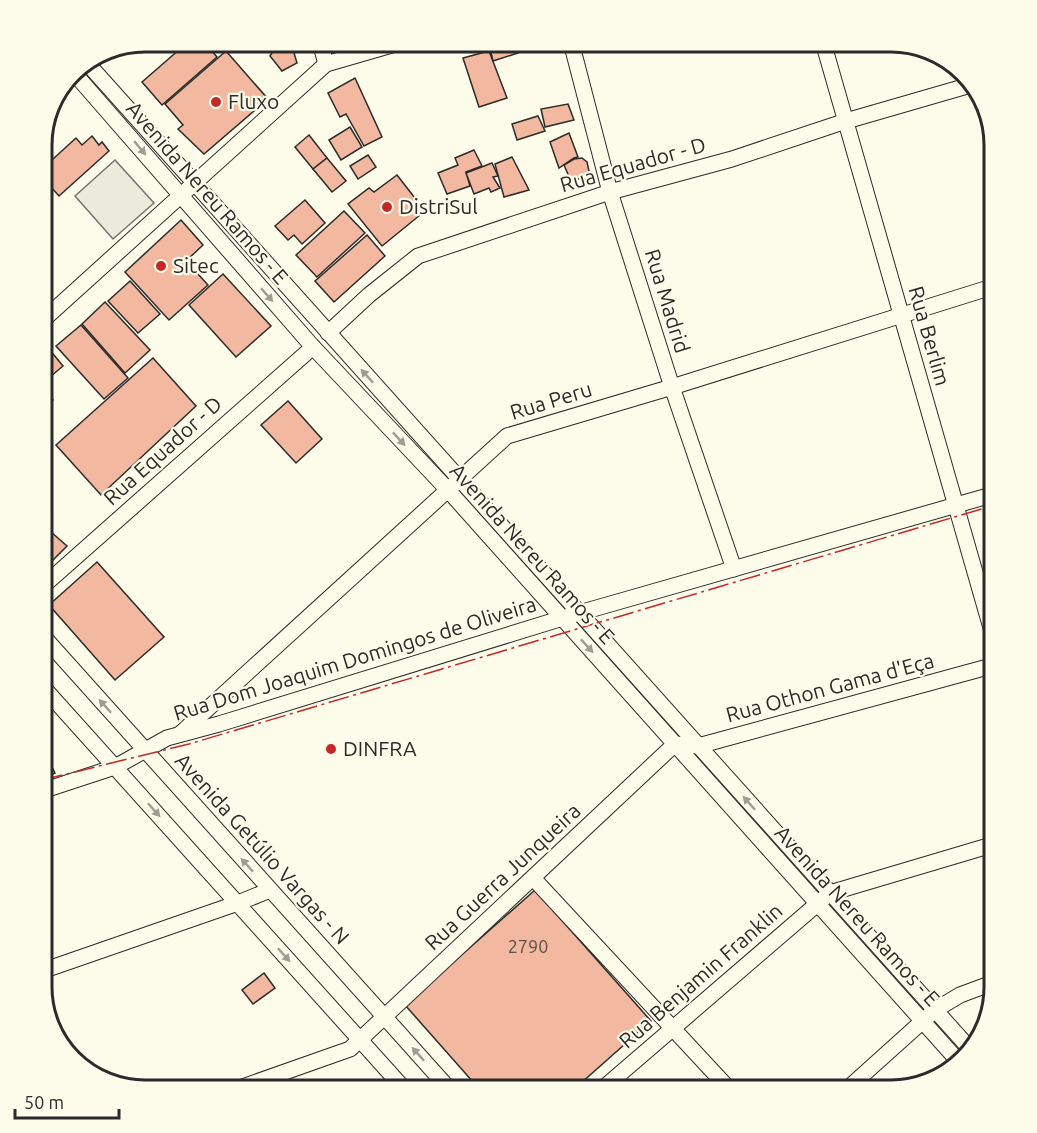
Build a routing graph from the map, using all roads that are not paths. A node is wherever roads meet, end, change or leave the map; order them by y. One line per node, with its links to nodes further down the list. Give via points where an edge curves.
1 (323, 52): 5 (street)
2 (366, 52): 5 (street)
3 (574, 53): 12 (street, Rua Madrid)
4 (826, 53): 10 (street, Rua Berlim)
5 (326, 64): 11 (street)
6 (92, 70): 9 (street, Avenida Nereu Ramos - E)
7 (81, 79): 9 (street, Avenida Nereu Ramos - E)
8 (963, 87): 10 (street, Rua Equador - D)
9 (124, 118): 11 (street, Avenida Nereu Ramos - E); 13 (street, Avenida Nereu Ramos - E, one-way to 13)
10 (846, 122): 12 (street, Rua Equador - D, via 732,159); 16 (street, Rua Berlim)
11 (194, 184): 13 (street); 17 (street, Avenida Nereu Ramos - E)
12 (610, 192): 17 (street, Rua Equador - D, via 418,256); 19 (street, Rua Madrid)
13 (180, 196): 15 (street); 18 (street, Avenida Nereu Ramos - E, one-way to 18)
14 (984, 289): 16 (street, Rua Peru)
15 (53, 311)
16 (901, 315): 19 (street, Rua Peru); 23 (street, Rua Berlim)
17 (328, 333): 20 (street, Avenida Nereu Ramos - E, one-way to 17)
18 (313, 347): 21 (street, Avenida Nereu Ramos - E, one-way to 21); 25 (street, Rua Equador - D)
19 (672, 387): 20 (street, Rua Peru, via 507,436); 24 (street, Rua Madrid)
20 (459, 479): 21 (street, Rua Peru); 27 (street, Avenida Nereu Ramos - E)
21 (447, 489): 28 (street, Avenida Nereu Ramos - E); 34 (street, Rua Peru)
22 (984, 497): 23 (street, Rua Dom Joaquim Domingos de Oliveira)
23 (956, 505): 24 (street, Rua Dom Joaquim Domingos de Oliveira); 26 (street, Rua Berlim)
24 (734, 569): 27 (street, Rua Dom Joaquim Domingos de Oliveira)
25 (52, 578)
26 (984, 603)
27 (579, 613): 28 (street, Rua Dom Joaquim Domingos de Oliveira); 31 (street, Avenida Nereu Ramos - E)
28 (562, 618): 32 (street, Avenida Nereu Ramos - E, one-way to 32); 34 (street, Rua Dom Joaquim Domingos de Oliveira)
29 (52, 647): 37 (street, Avenida Getúlio Vargas - N, one-way to 29)
30 (984, 668): 36 (street, Rua Othon Gama d'Eça)
31 (640, 681): 32 (street); 36 (street, Avenida Nereu Ramos - E)
32 (627, 691): 35 (street, Avenida Nereu Ramos - E)
33 (52, 697): 38 (street)
34 (180, 734): 37 (street, Rua Dom Joaquim Domingos de Oliveira)
35 (675, 744): 36 (street, Rua Othon Gama d'Eça); 41 (street, Rua Guerra Junqueira); 45 (street, Avenida Nereu Ramos - E)
36 (698, 746): 43 (street, Avenida Nereu Ramos - E, one-way to 36)
37 (144, 750): 38 (street, Rua Dom Joaquim Domingos de Oliveira); 42 (street, Avenida Getúlio Vargas - N, one-way to 37)
38 (115, 766): 39 (street, Rua Dom Joaquim Domingos de Oliveira); 44 (street, one-way to 44)
39 (52, 788)
40 (984, 847): 43 (street)
41 (533, 878): 49 (street, Rua Guerra Junqueira); 51 (street)
42 (270, 890): 44 (street); 49 (street, Avenida Getúlio Vargas - N)
43 (830, 893): 45 (street, Rua Benjamin Franklin); 48 (street, Avenida Nereu Ramos - E)
44 (238, 903): 46 (street); 52 (street, one-way to 52)
45 (818, 904): 50 (street, Avenida Nereu Ramos - E); 51 (street, Rua Benjamin Franklin)
46 (52, 968)
47 (984, 986): 48 (street)
48 (935, 1010): 50 (street); 53 (street, Avenida Nereu Ramos - E)
49 (385, 1017): 52 (street, Rua Guerra Junqueira); 57 (street, Avenida Getúlio Vargas - N, one-way to 49)
50 (923, 1021): 54 (street, Avenida Nereu Ramos - E); 60 (street)
51 (672, 1029): 58 (street, Rua Benjamin Franklin); 59 (street)
52 (361, 1040): 55 (street, Rua Guerra Junqueira, via 350,1049); 56 (street)
53 (965, 1044)
54 (954, 1056)
55 (262, 1080)
56 (396, 1080)
57 (441, 1080)
58 (613, 1080)
59 (721, 1080)
60 (857, 1080)

